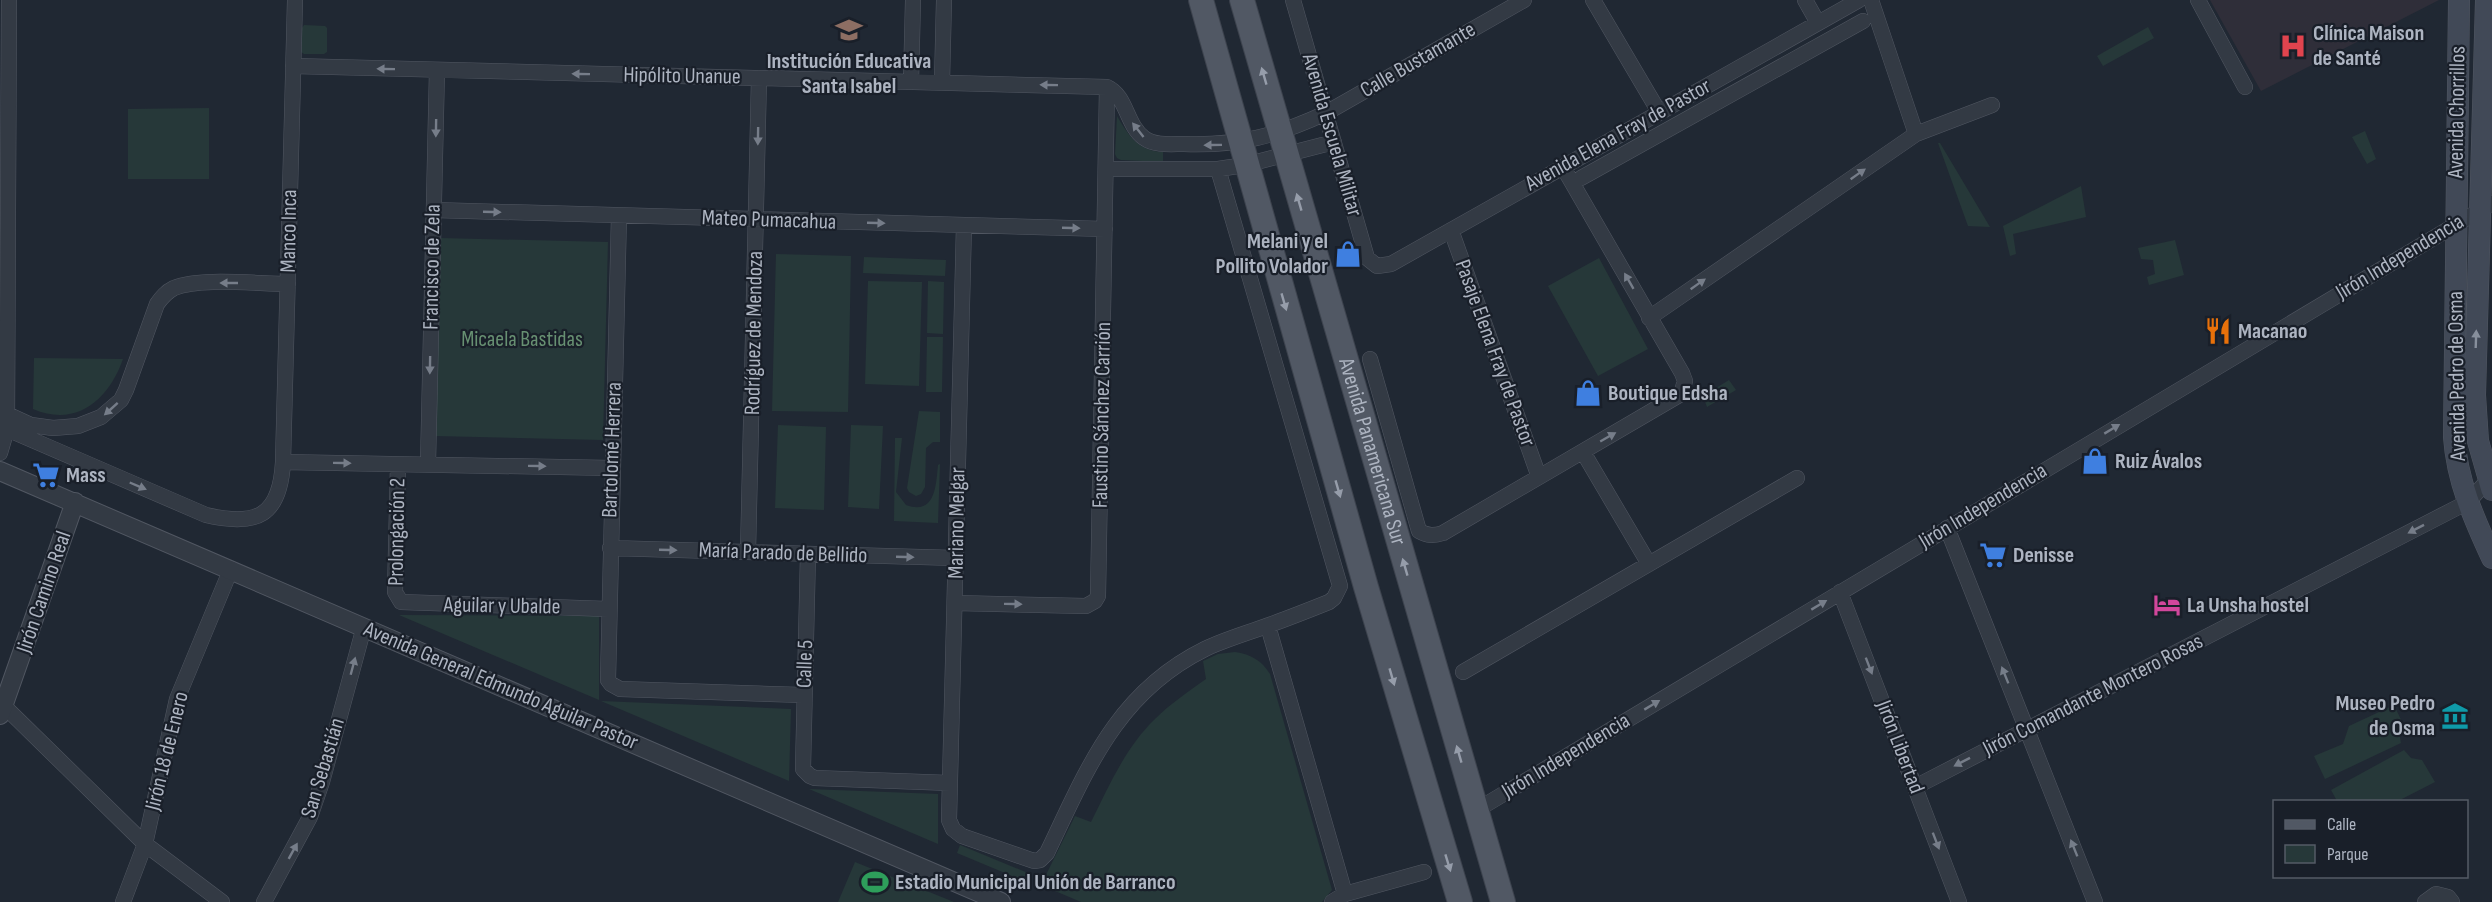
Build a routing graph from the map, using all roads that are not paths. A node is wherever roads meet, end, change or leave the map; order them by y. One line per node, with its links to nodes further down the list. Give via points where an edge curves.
1 (9, 0): 31 (street)
2 (295, 0): 20 (street, Manco Inca)
3 (913, 0): 23 (street)
4 (944, 0): 24 (street)
5 (1201, 0): 34 (main road, Avenida Panamericana Sur)
6 (1242, 0): 33 (main road, Avenida Panamericana Sur, one-way to 6)
7 (1293, 0): 29 (street, Avenida Escuela Militar)
8 (1524, 0): 29 (street, Calle Bustamante)
9 (1593, 0): 28 (street)
10 (1805, 0): 17 (street)
11 (1859, 0): 17 (street, Avenida Elena Fray de Pastor)
12 (1871, 0): 30 (street)
13 (2198, 0): 26 (street)
14 (2459, 0): 18 (main road, Avenida Chorrillos)
15 (2486, 0): 19 (main road, Avenida Chorrillos)
16 (1863, 21): 38 (street)
17 (1818, 23): 28 (street, Avenida Elena Fray de Pastor)
18 (2459, 33): 19 (main road); 43 (main road, Avenida Chorrillos)
19 (2485, 34): 39 (main road, Avenida Chorrillos)
20 (293, 66): 21 (street, Hipólito Unanue, one-way to 20); 48 (street, Manco Inca)
21 (437, 70): 22 (street, Hipólito Unanue, one-way to 21); 40 (street, Francisco de Zela, one-way to 40)
22 (759, 78): 23 (street, Hipólito Unanue); 42 (street, Rodríguez de Mendoza, one-way to 42)
23 (911, 82): 24 (street, Hipólito Unanue)
24 (942, 82): 25 (street, Hipólito Unanue, one-way to 24)
25 (1107, 87): 34 (street, one-way to 25, via 1212,145 1149,141 1136,130 1120,99); 36 (street, Faustino Sánchez Carrión)
26 (2246, 87)
27 (1992, 105): 30 (street)
28 (1659, 112): 35 (street, Avenida Elena Fray de Pastor)
29 (1326, 113): 32 (street, Avenida Escuela Militar); 33 (street, Calle Bustamante)
30 (1916, 134): 49 (street, one-way to 30)
31 (4, 136): 51 (street)
32 (1334, 142): 33 (street); 47 (street, Avenida Escuela Militar, via 1367,258)
33 (1282, 144): 34 (street); 34 (street); 85 (main road, Avenida Panamericana Sur, one-way to 33)
34 (1243, 154): 37 (street); 93 (main road, Avenida Panamericana Sur, one-way to 93)
35 (1563, 167): 46 (street, Avenida Elena Fray de Pastor); 49 (street, one-way to 35)
36 (1106, 169): 37 (street); 45 (street, Faustino Sánchez Carrión)
37 (1218, 169): 77 (street, via 1340,586 1329,602)
38 (1581, 178)
39 (2486, 207): 43 (street, Jirón Independencia); 62 (main road, Avenida Pedro de Osma, one-way to 39, via 2478,441 2475,403)
40 (434, 210): 41 (street, Mateo Pumacahua, one-way to 41); 57 (street, Francisco de Zela, one-way to 57)
41 (619, 215): 42 (street, Mateo Pumacahua); 58 (street, Bartolomé Herrera)
42 (756, 219): 44 (street, Mateo Pumacahua, one-way to 44); 67 (street, Rodríguez de Mendoza)
43 (2456, 224): 64 (main road, Avenida Pedro de Osma, via 2453,415 2456,458); 65 (street, Jirón Independencia, one-way to 43)
44 (964, 225): 45 (street, Mateo Pumacahua, one-way to 45); 69 (street, Mariano Melgar)
45 (1105, 229): 75 (street, Faustino Sánchez Carrión, one-way to 45, via 1086,606 1098,596)
46 (1451, 230): 47 (street, Avenida Elena Fray de Pastor, via 1391,264); 60 (street, Pasaje Elena Fray de Pastor)
47 (1377, 266)
48 (288, 284): 51 (street, one-way to 51, via 196,283 176,288 157,304 126,390 112,409 91,421 67,427); 55 (street, Manco Inca)
49 (1649, 318): 53 (street, one-way to 49, via 1676,398 1684,388 1682,373)
50 (1370, 359): 60 (street, via 1419,531 1443,533)
51 (5, 423): 54 (street); 55 (street, Manco Inca, one-way to 55, via 218,518 246,518 274,504)
52 (2492, 449): 62 (main road)
53 (1583, 452): 60 (street); 71 (street)
54 (0, 453)
55 (283, 462): 56 (street, one-way to 56)
56 (398, 464): 57 (street); 74 (street, Prolongación 2)
57 (428, 464): 58 (street, one-way to 58)
58 (612, 468): 66 (street, Bartolomé Herrera)
59 (0, 471): 63 (street, Avenida General Edmundo Aguilar Pastor)
60 (1539, 477)
61 (1797, 478): 71 (street)
62 (2491, 482): 64 (street, Jirón Comandante Montero Rosas)
63 (75, 502): 72 (street, Avenida General Edmundo Aguilar Pastor); 81 (street, Jirón Camino Real)
64 (2468, 502): 70 (main road, Avenida Pedro de Osma); 82 (street, Jirón Comandante Montero Rosas, one-way to 82)
65 (1947, 528): 73 (street, Jirón Independencia); 82 (street, one-way to 65)
66 (610, 548): 67 (street, María Parado de Bellido, one-way to 67); 76 (street, Bartolomé Herrera)
67 (748, 552): 68 (street, María Parado de Bellido)
68 (808, 554): 69 (street, María Parado de Bellido, one-way to 69); 80 (street, Calle 5)
69 (956, 558): 75 (street, Mariano Melgar)
70 (2492, 558)
71 (1648, 564): 79 (street)
72 (231, 569): 78 (street, Avenida General Edmundo Aguilar Pastor); 86 (street, Jirón 18 de Enero, via 177,699)
73 (1840, 592): 84 (street, Jirón Libertad, one-way to 84); 85 (street, Jirón Independencia, one-way to 73)
74 (398, 600): 76 (street, Aguilar y Ubalde)
75 (955, 603): 83 (street, Mariano Melgar)
76 (608, 609): 80 (street, Bartolomé Herrera, via 607,674 611,684 620,689)
77 (1268, 626): 83 (street, Mariano Melgar, via 1196,653 1135,699 1101,745 1040,860 1028,860 954,830 949,820); 88 (street)
78 (364, 627): 91 (street, San Sebastián, one-way to 78, via 310,818); 92 (street, Avenida General Edmundo Aguilar Pastor)
79 (1463, 672)
80 (804, 695): 83 (street, Calle 5, via 801,765 805,773 815,778)
81 (2, 711): 86 (street)
82 (2026, 729): 84 (street, Jirón Comandante Montero Rosas, one-way to 84); 96 (street, one-way to 82)
83 (951, 783)
84 (1915, 787): 95 (street, Jirón Libertad, one-way to 95)
85 (1475, 811): 94 (main road, Avenida Panamericana Sur)
86 (145, 844): 89 (street, Jirón 18 de Enero); 90 (street)
87 (1424, 872): 88 (street)
88 (1339, 898)
89 (123, 902)
90 (222, 902)
91 (264, 902)
92 (1001, 902)
93 (1460, 902)
94 (1503, 902)
95 (1959, 902)
96 (2095, 902)
97 (2425, 902): 98 (street, via 2436,894)
98 (2452, 902)

